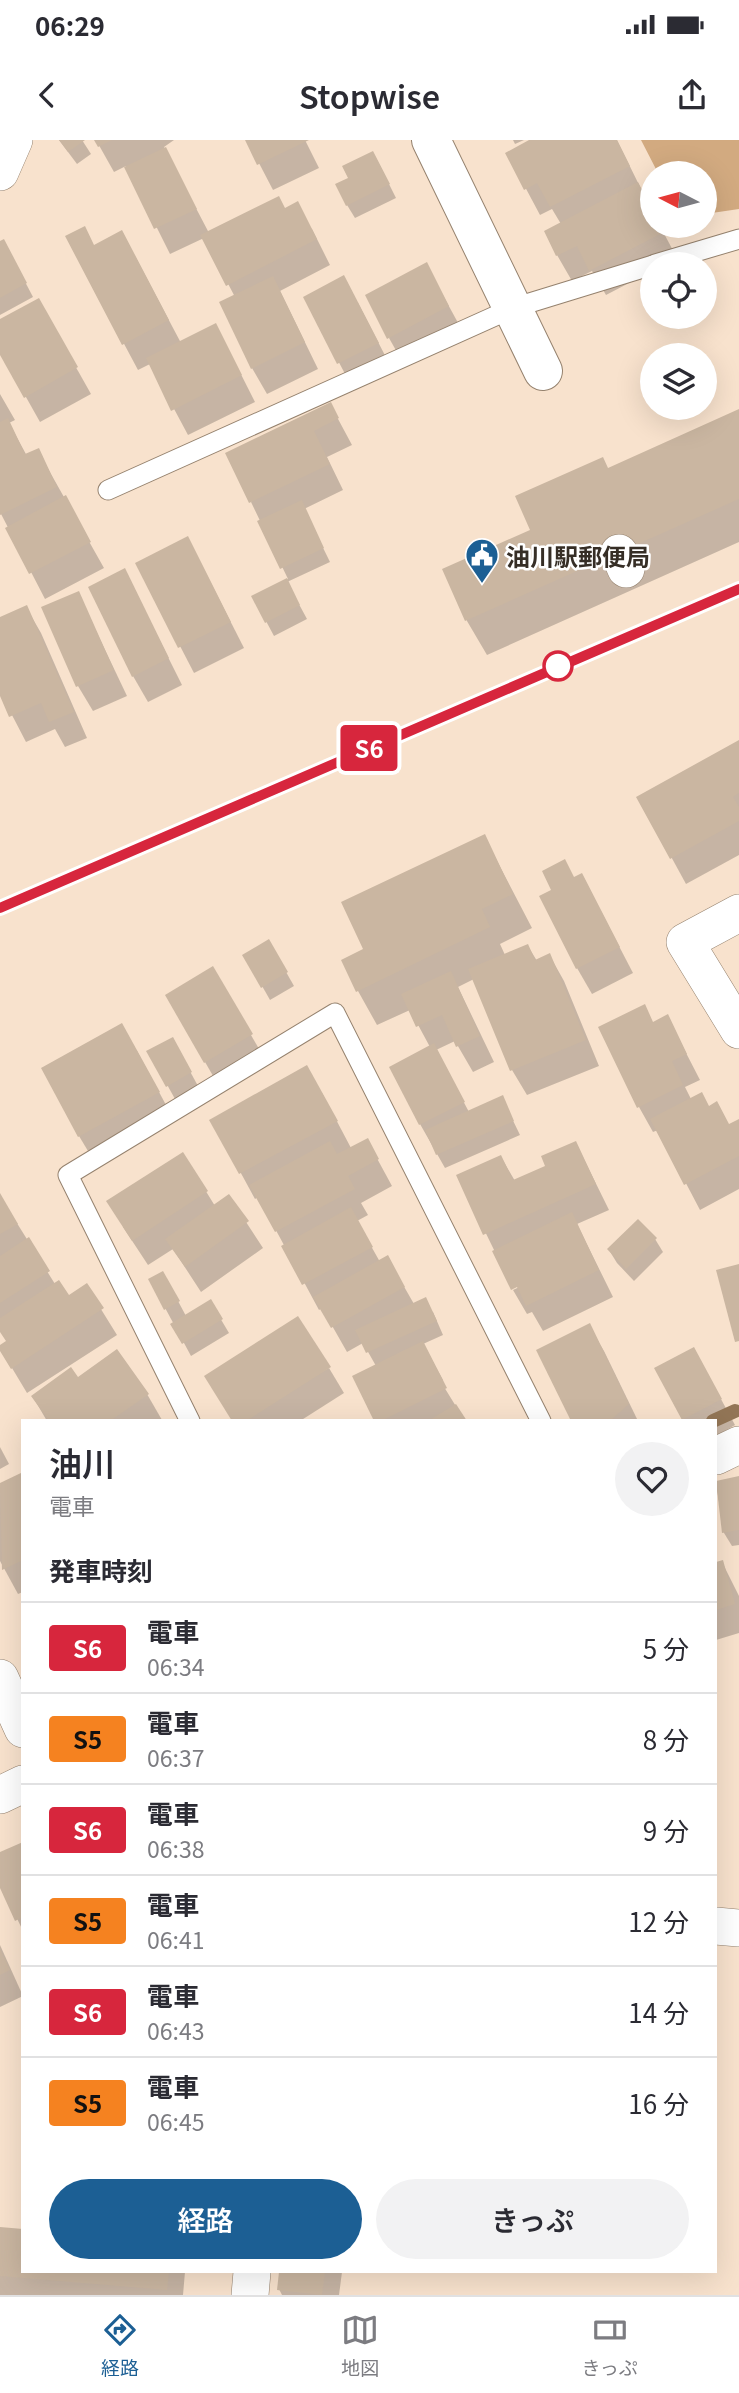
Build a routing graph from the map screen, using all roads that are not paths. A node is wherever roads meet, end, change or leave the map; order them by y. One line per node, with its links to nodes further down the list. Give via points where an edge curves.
1 (13, 140): 3 (street)
2 (431, 140): 7 (street)
3 (0, 172)
4 (739, 239): 5 (lane)
5 (696, 252)
6 (640, 269): 7 (lane)
7 (513, 308): 8 (street); 9 (lane)
8 (543, 371)
9 (108, 490)
10 (739, 913): 11 (street, via 685,942)
11 (739, 1030)
12 (189, 1419): 13 (lane, via 68,1175 335,1013)
13 (540, 1419)
14 (739, 1446): 15 (street)
15 (717, 1456)
16 (0, 1678): 17 (street)
17 (21, 1724)
18 (21, 1785): 19 (street)
19 (0, 1795)
20 (717, 1926): 21 (street)
21 (739, 1928)
22 (252, 2273): 23 (street)
23 (250, 2295)

